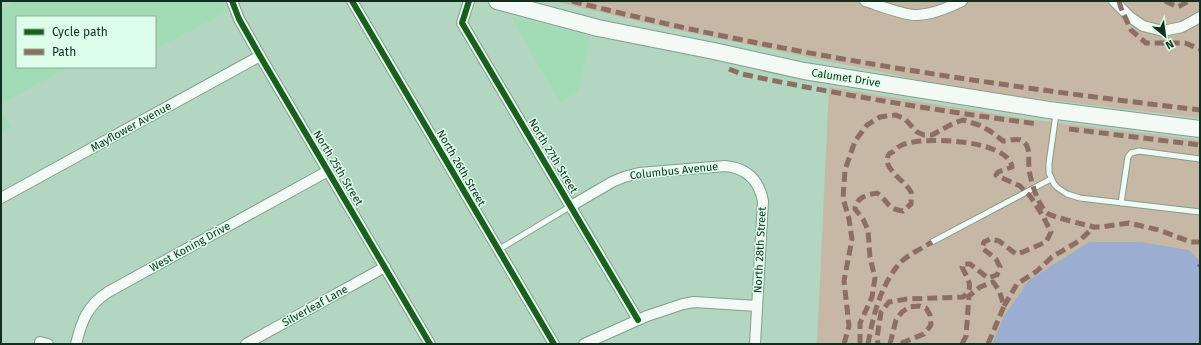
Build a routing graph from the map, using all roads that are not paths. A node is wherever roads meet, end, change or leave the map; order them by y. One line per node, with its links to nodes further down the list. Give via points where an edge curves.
1 (232, 1): 9 (street, North 25th Street)
2 (352, 1): 21 (street, North 26th Street)
3 (469, 1): 18 (street, North 27th Street, via 462,23)
4 (497, 1): 10 (main road, Calumet Drive, via 598,28 804,71)
5 (865, 1): 6 (street, via 917,16 942,10)
6 (962, 1)
7 (1114, 1): 8 (street, via 1143,26 1163,32 1182,27)
8 (1200, 17)
9 (260, 56): 14 (street, North 25th Street); 16 (street, Mayflower Avenue)
10 (1056, 111): 11 (main road, Calumet Drive); 15 (lane, via 1049,163)
11 (1200, 129)
12 (1200, 159): 17 (lane, via 1132,152 1128,159)
13 (736, 168): 18 (street, Columbus Avenue, via 725,166 639,173 612,182); 23 (street, North 28th Street, via 753,178 762,193)
14 (328, 171): 22 (street, North 25th Street); 25 (street, West Koning Drive, via 99,298 85,314)
15 (1051, 179): 17 (lane, via 1058,188 1071,195); 20 (lane)
16 (1, 198)
17 (1121, 203): 19 (lane)
18 (570, 206): 21 (lane); 24 (street, North 27th Street)
19 (1200, 212)
20 (932, 242)
21 (498, 250): 28 (street, North 26th Street)
22 (385, 267): 26 (street, Silverleaf Lane); 27 (street, North 25th Street)
23 (757, 306): 24 (street, via 694,302); 30 (street, North 28th Street)
24 (638, 320): 29 (street)
25 (76, 344)
26 (246, 344)
27 (430, 344)
28 (554, 344)
29 (584, 344)
30 (755, 344)

